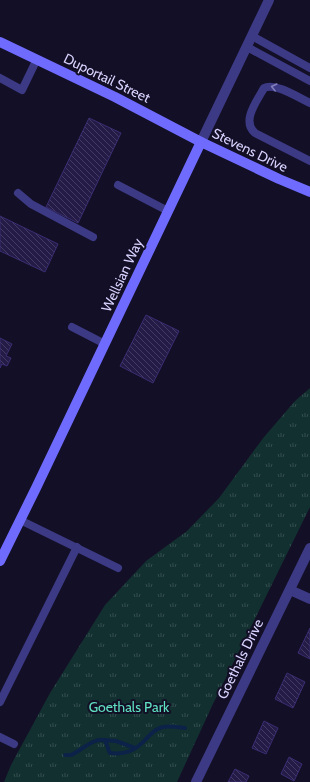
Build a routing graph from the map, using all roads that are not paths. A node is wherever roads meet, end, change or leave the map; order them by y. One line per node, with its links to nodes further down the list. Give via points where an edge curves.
1 (269, 0): 2 (street, Wellsian Way)
2 (252, 36): 4 (street, Wellsian Way); 6 (lane)
3 (0, 42): 5 (main road, Duportail Street)
4 (247, 47): 8 (lane); 10 (street, Wellsian Way)
5 (37, 59): 7 (lane, via 22,90); 10 (main road, Duportail Street)
6 (310, 68)
7 (0, 78)
8 (310, 81)
9 (310, 103): 11 (lane, one-way to 11, via 277,87 268,86 264,88 250,114 248,124 255,133)
10 (201, 142): 13 (main road, Stevens Drive); 15 (main road, Wellsian Way)
11 (310, 161)
12 (118, 185): 15 (lane)
13 (310, 192)
14 (18, 193): 16 (lane, via 31,204)
15 (168, 211): 18 (main road, Wellsian Way)
16 (93, 236)
17 (72, 327): 18 (lane)
18 (105, 344): 19 (main road, Wellsian Way)
19 (20, 520): 20 (lane); 22 (main road, Wellsian Way)
20 (76, 548): 23 (lane); 26 (lane)
21 (310, 548): 24 (street, Goethals Drive)
22 (0, 561)
23 (118, 568)
24 (290, 590): 25 (street); 29 (street, Goethals Drive)
25 (310, 599)
26 (0, 702)
27 (0, 737): 28 (lane)
28 (14, 744)
29 (196, 782)

